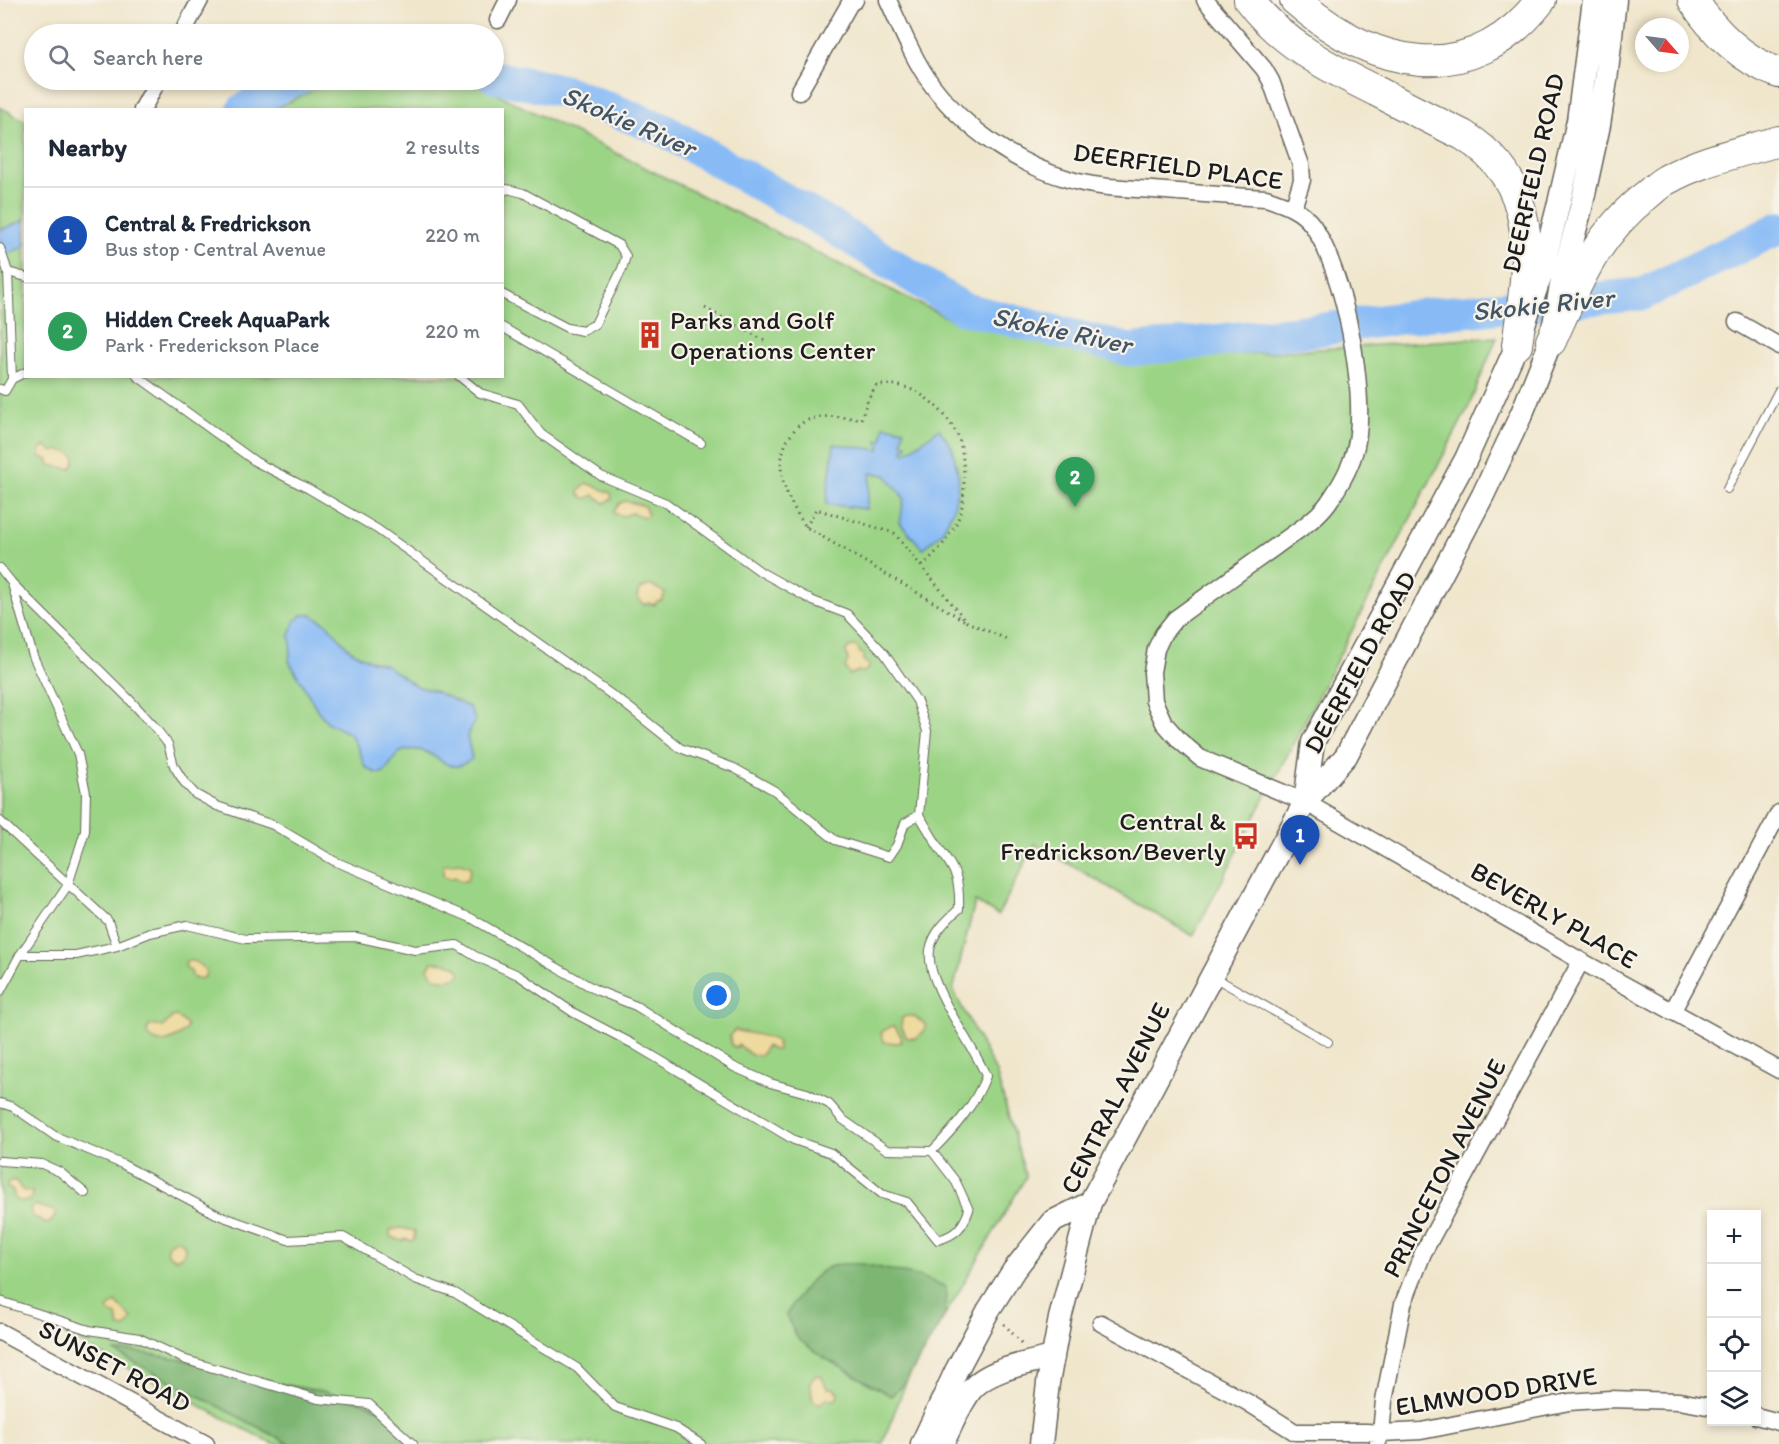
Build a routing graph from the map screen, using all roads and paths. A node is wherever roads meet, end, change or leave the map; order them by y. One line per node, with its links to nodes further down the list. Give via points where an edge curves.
1 (200, 0): 13 (street)
2 (508, 0): 12 (street)
3 (855, 0): 16 (street)
4 (888, 0): 20 (street, DEERFIELD PLACE, via 916,60 946,103 981,135 1029,164 1102,187 1266,198)
5 (1205, 0): 20 (street, via 1271,81 1301,165 1302,180)
6 (1249, 0): 24 (highway, via 1290,42 1329,68 1463,135 1494,159 1515,191 1527,247)
7 (1295, 0): 8 (highway, via 1313,16 1374,50 1431,62 1487,48 1527,19)
8 (1541, 0)
9 (1593, 0): 24 (main road, DEERFIELD ROAD)
10 (1615, 0): 24 (main road, DEERFIELD ROAD, via 1599,124)
11 (1692, 0): 14 (highway, via 1706,21 1740,52)
12 (498, 20)
13 (187, 24)
14 (1779, 73)
15 (153, 90): 17 (street)
16 (799, 92)
17 (143, 108)
18 (1779, 141): 24 (highway, via 1707,162 1666,180 1627,210 1601,242)
19 (504, 191): 25 (lane, via 523,192 619,245 626,256 594,324 583,331 567,328)
20 (1293, 208): 47 (street, BEVERLY PLACE, via 1312,224 1340,288 1358,375 1356,447 1345,477 1326,506 1175,619 1156,649 1152,672 1154,701 1164,723 1200,758)
21 (0, 248): 22 (lane)
22 (8, 272): 23 (lane); 36 (lane)
23 (24, 276)
24 (1553, 278): 29 (highway); 31 (highway)
25 (504, 295)
26 (705, 308): 30 (path)
27 (1737, 322): 32 (street)
28 (504, 328): 39 (lane)
29 (1551, 341): 47 (main road, DEERFIELD ROAD, via 1483,495 1352,746)
30 (766, 342)
31 (1517, 345): 47 (main road, DEERFIELD ROAD, via 1466,459 1313,742)
32 (1779, 346)
33 (24, 373): 36 (lane)
34 (140, 378): 49 (lane, via 256,462 377,529 592,680 680,748 734,768 775,791 835,840 889,857 905,823)
35 (461, 378): 49 (lane, via 480,393 518,404 541,434 601,476 666,503 761,572 813,601 847,614 884,653 917,701 927,731)
36 (12, 379): 37 (lane, via 5,391)
37 (0, 389)
38 (1779, 390): 40 (lane)
39 (701, 443)
40 (1727, 489)
41 (806, 527): 42 (path, via 816,509 894,533); 42 (path, via 790,503 780,468 791,434 802,423 817,418 861,419 876,386 902,386 920,393 940,412 957,435 962,460 965,490 961,512 950,537); 45 (path)
42 (922, 566): 45 (path)
43 (0, 568): 44 (lane)
44 (12, 583): 51 (lane, via 33,656 78,754 86,792 85,831); 61 (lane, via 153,725 168,744 174,766 195,794 273,825 334,861 471,918 596,990 636,1006 734,1067 829,1104 842,1119 887,1150)
45 (967, 622): 46 (path)
46 (1009, 640)
47 (1305, 802): 54 (street, BEVERLY PLACE); 55 (main road, CENTRAL AVENUE)
48 (1779, 813): 57 (street)
49 (919, 815): 61 (lane, via 952,865 960,888 959,909 942,924 930,951 932,970 941,995 986,1076 957,1125)
50 (0, 821): 51 (lane)
51 (68, 885): 52 (lane, via 108,921); 53 (lane)
52 (117, 946): 53 (lane, via 76,955); 61 (lane, via 187,925 246,939 356,937 415,950 457,945 518,975 574,1013 794,1140 831,1154 882,1194 907,1202 938,1240 962,1228 969,1210 956,1182)
53 (20, 955): 56 (lane)
54 (1581, 961): 57 (street, BEVERLY PLACE); 75 (street, PRINCETON AVENUE, via 1423,1253 1403,1304)
55 (1212, 975): 58 (lane); 64 (main road, CENTRAL AVENUE)
56 (0, 992)
57 (1672, 1012): 59 (street, BEVERLY PLACE)
58 (1328, 1042)
59 (1779, 1070)
60 (0, 1103): 78 (lane, via 13,1107 55,1136 122,1164 218,1215 288,1240 343,1237 415,1279 454,1293 577,1368 615,1407 676,1428)
61 (932, 1152)
62 (0, 1161): 63 (lane, via 42,1164 60,1172)
63 (85, 1193)
64 (1090, 1203): 70 (main road, CENTRAL AVENUE); 79 (main road, via 1052,1222 1014,1270 956,1371)
65 (0, 1302): 77 (lane, via 89,1330 139,1338 186,1360 318,1399 369,1404)
66 (999, 1318): 69 (path)
67 (1101, 1323): 74 (street, ELMWOOD DRIVE, via 1246,1402)
68 (0, 1332): 76 (street, SUNSET ROAD)
69 (1024, 1350)
70 (1053, 1357): 80 (main road, via 1017,1365 972,1389); 81 (main road, CENTRAL AVENUE)
71 (1707, 1406): 75 (street, ELMWOOD DRIVE, via 1610,1399 1569,1402)
72 (1761, 1417): 73 (street)
73 (1779, 1422)
74 (1298, 1438): 75 (street, ELMWOOD DRIVE, via 1366,1432)
75 (1379, 1439)
76 (206, 1444)
77 (413, 1444)
78 (701, 1444)
79 (922, 1444)
80 (942, 1444)
81 (1041, 1444)

